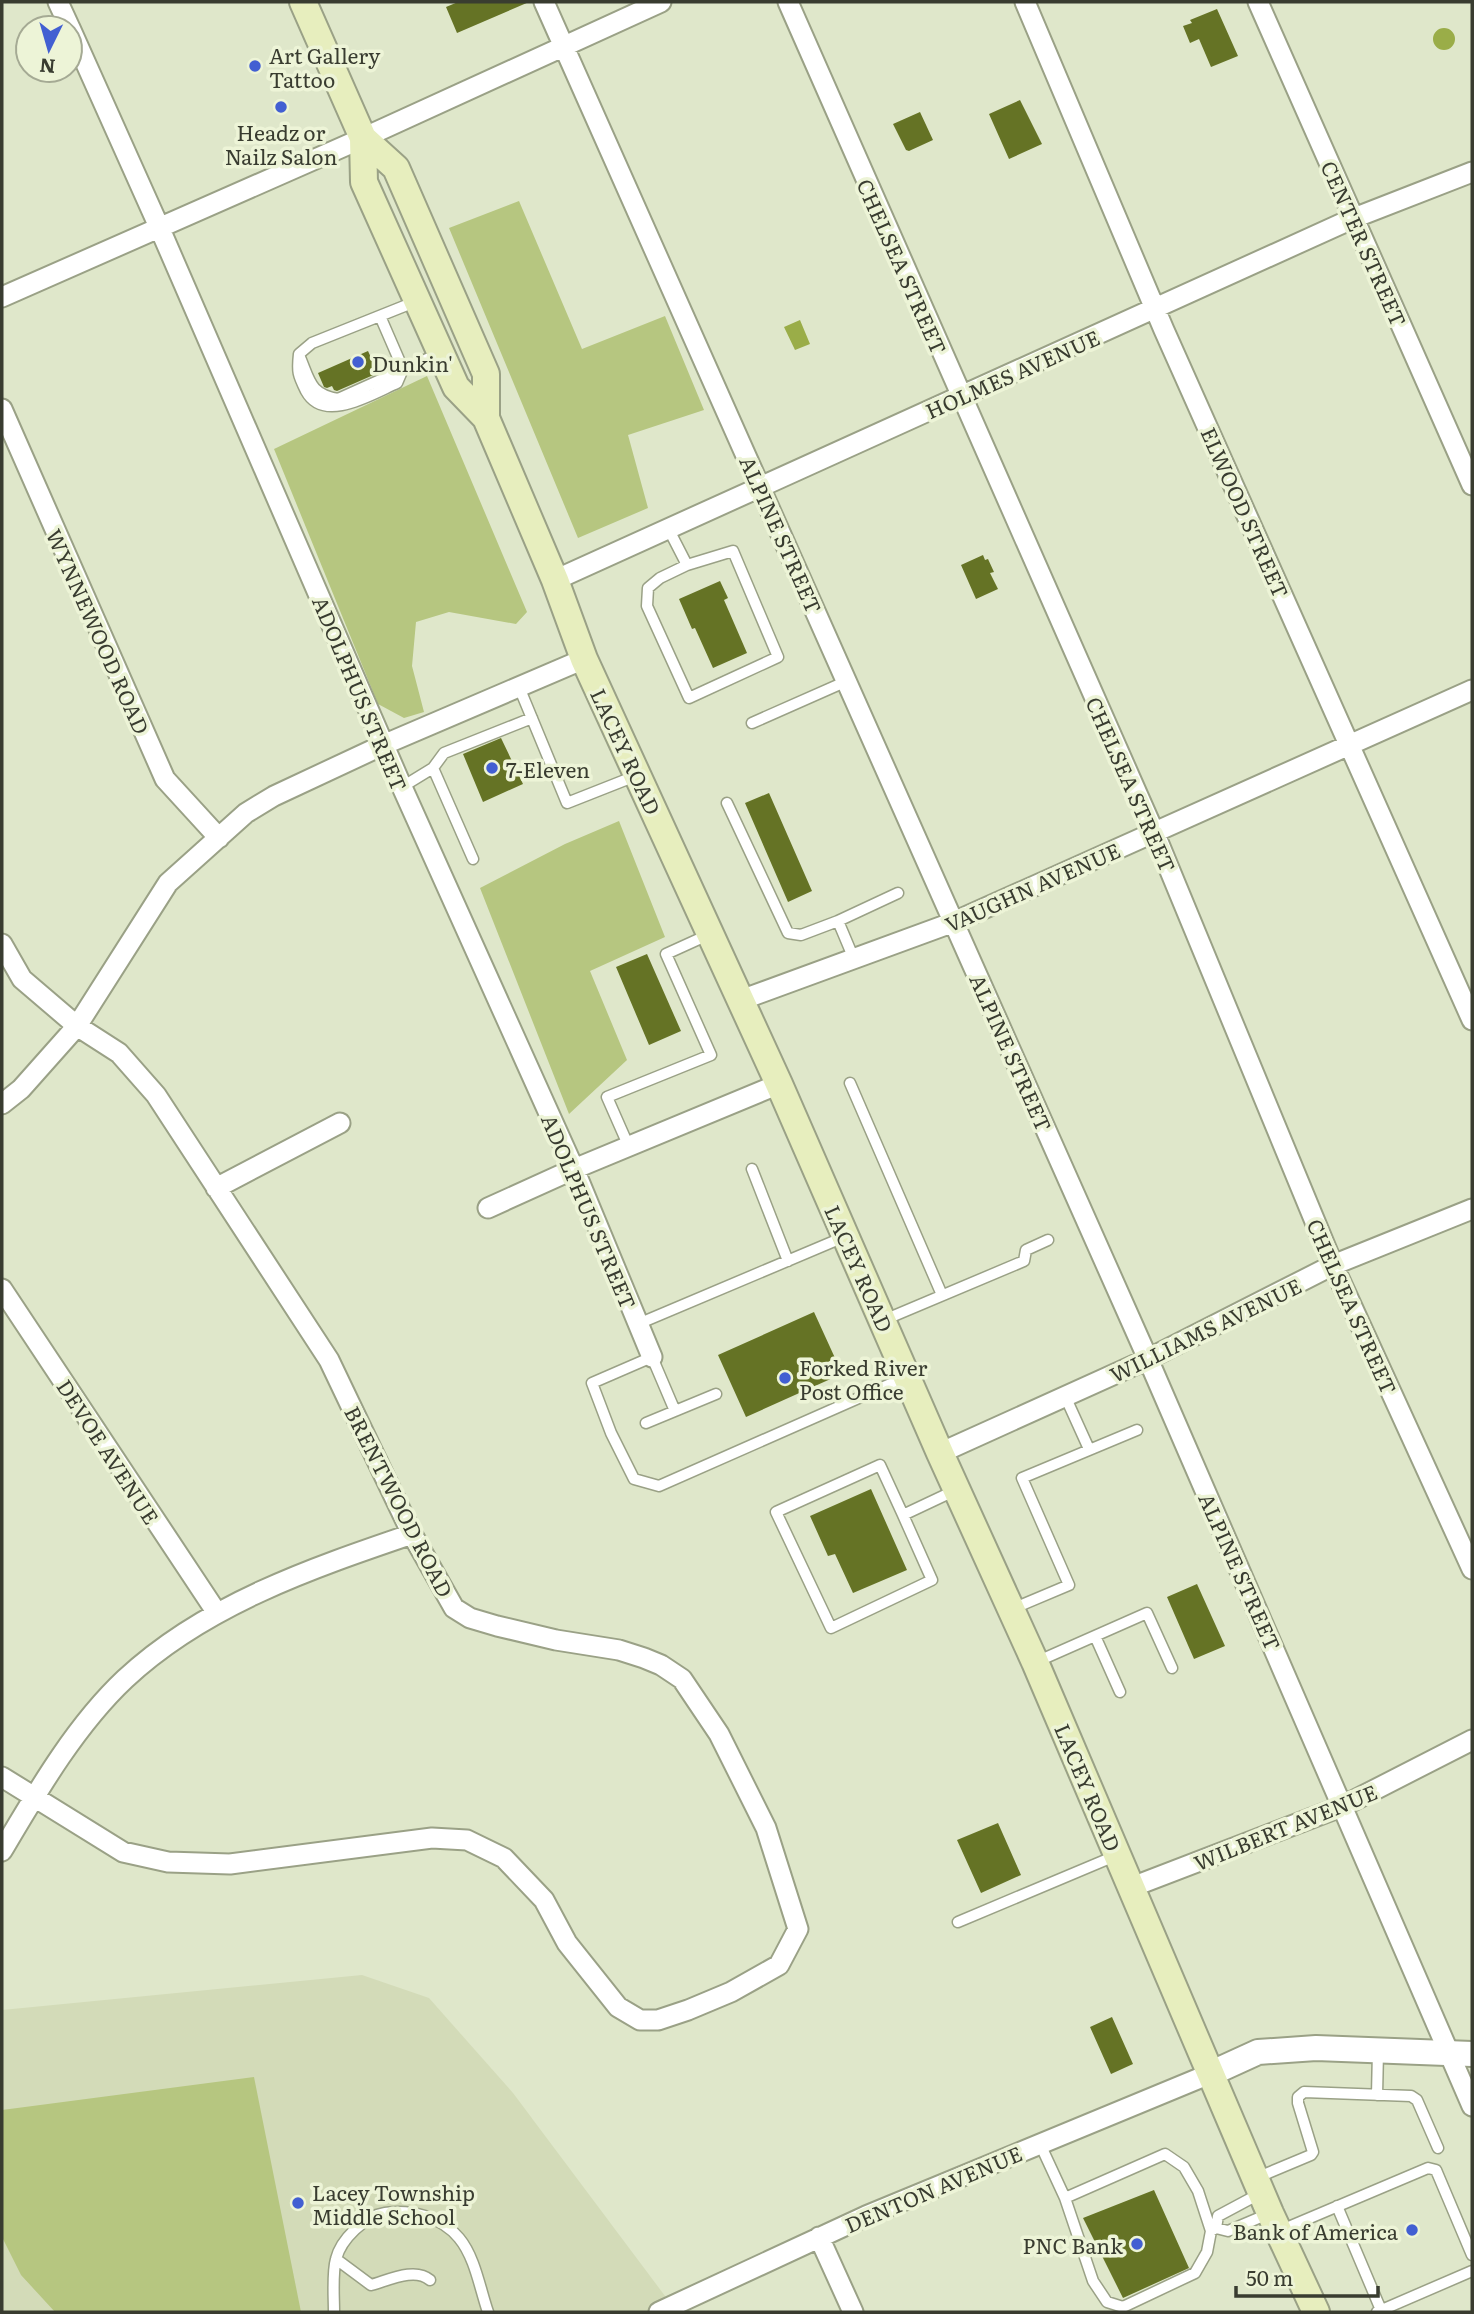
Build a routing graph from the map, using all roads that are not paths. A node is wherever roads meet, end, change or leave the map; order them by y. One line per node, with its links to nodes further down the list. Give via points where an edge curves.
1 (303, 2): 9 (main road, LACEY ROAD)
2 (544, 2): 7 (street, ALPINE STREET)
3 (661, 2): 7 (street)
4 (788, 2): 19 (street, CHELSEA STREET)
5 (1025, 2): 15 (street, ELWOOD STREET)
6 (1258, 2): 11 (street, CENTER STREET)
7 (563, 45): 9 (street); 22 (street, ALPINE STREET)
8 (84, 59): 12 (street, ADOLPHUS STREET)
9 (363, 138): 12 (street); 14 (main road, LACEY ROAD, via 364,182); 21 (main road, LACEY ROAD, via 396,168 486,373)
10 (1472, 172): 11 (street, HOLMES AVENUE)
11 (1354, 218): 15 (street, HOLMES AVENUE); 23 (street, CENTER STREET)
12 (160, 229): 13 (street); 34 (street, ADOLPHUS STREET)
13 (2, 297)
14 (417, 301): 16 (lane); 17 (main road, LACEY ROAD)
15 (1155, 309): 19 (street, HOLMES AVENUE); 33 (street, ELWOOD STREET)
16 (380, 316): 18 (lane); 18 (lane, via 312,343 299,354 315,391 338,399)
17 (441, 352): 18 (lane); 21 (main road, LACEY ROAD, via 456,387)
18 (403, 369)
19 (960, 395): 22 (street, HOLMES AVENUE); 39 (street, CHELSEA STREET)
20 (2, 409): 40 (street, WYNNEWOOD ROAD, via 164,779)
21 (486, 418): 26 (main road, LACEY ROAD)
22 (761, 485): 24 (street, HOLMES AVENUE); 28 (street, ALPINE STREET)
23 (1472, 485)
24 (668, 528): 25 (lane); 26 (street, HOLMES AVENUE)
25 (687, 565): 25 (lane, via 648,588 647,606 689,698 778,657 733,551)
26 (555, 580): 27 (main road, LACEY ROAD)
27 (584, 659): 29 (street); 36 (main road, LACEY ROAD)
28 (847, 681): 32 (lane); 44 (street, ALPINE STREET)
29 (519, 687): 31 (lane); 34 (street)
30 (1472, 690): 33 (street, VAUGHN AVENUE)
31 (532, 718): 35 (lane, via 444,753); 36 (lane, via 567,803)
32 (752, 723)
33 (1351, 744): 39 (street, VAUGHN AVENUE); 49 (street, ELWOOD STREET)
34 (383, 745): 37 (street, ADOLPHUS STREET); 40 (street, via 274,796)
35 (433, 768): 37 (lane); 41 (lane)
36 (638, 775): 45 (main road, LACEY ROAD)
37 (401, 787): 56 (street, ADOLPHUS STREET)
38 (727, 803): 43 (lane, via 788,933 801,935)
39 (1154, 832): 44 (street, VAUGHN AVENUE); 64 (street, CHELSEA STREET)
40 (219, 838): 50 (street, via 168,883)
41 (472, 859)
42 (898, 893): 43 (lane)
43 (838, 920): 47 (lane)
44 (954, 922): 47 (street, VAUGHN AVENUE); 70 (street, ALPINE STREET)
45 (710, 933): 48 (main road, LACEY ROAD); 55 (lane, via 666,954 711,1055 607,1097)
46 (2, 944): 50 (street, BRENTWOOD ROAD, via 22,979)
47 (853, 959): 48 (street, VAUGHN AVENUE)
48 (741, 1000): 52 (main road, LACEY ROAD)
49 (1472, 1020)
50 (77, 1026): 53 (street); 58 (street, BRENTWOOD ROAD, via 119,1053 156,1095)
51 (850, 1083): 66 (lane)
52 (779, 1084): 55 (street); 61 (main road, LACEY ROAD)
53 (2, 1104)
54 (340, 1123): 58 (street)
55 (629, 1147): 56 (street)
56 (574, 1169): 59 (street); 68 (street, ADOLPHUS STREET)
57 (752, 1169): 63 (lane)
58 (216, 1188): 81 (street, BRENTWOOD ROAD, via 329,1360)
59 (488, 1208)
60 (1472, 1209): 64 (street, WILLIAMS AVENUE)
61 (846, 1237): 63 (lane); 67 (main road, LACEY ROAD)
62 (1048, 1240): 66 (lane, via 1026,1250 1024,1261)
63 (788, 1261): 68 (lane)
64 (1333, 1265): 70 (street, WILLIAMS AVENUE); 82 (street, CHELSEA STREET)
65 (2, 1289): 84 (street, DEVOE AVENUE)
66 (943, 1296): 67 (lane)
67 (883, 1320): 71 (main road, LACEY ROAD)
68 (638, 1324): 69 (street, ADOLPHUS STREET)
69 (652, 1357): 71 (lane, via 592,1382 634,1479 659,1486); 74 (lane)
70 (1148, 1359): 73 (street, WILLIAMS AVENUE); 92 (street, ALPINE STREET)
71 (908, 1376): 78 (main road, LACEY ROAD)
72 (716, 1394): 74 (lane)
73 (1065, 1396): 77 (lane); 78 (street, WILLIAMS AVENUE)
74 (675, 1411): 75 (lane)
75 (646, 1423)
76 (1137, 1430): 77 (lane)
77 (1089, 1450): 83 (lane, via 1022,1478 1069,1586)
78 (940, 1453): 79 (main road, LACEY ROAD)
79 (957, 1490): 80 (lane); 83 (main road, LACEY ROAD)
80 (903, 1515): 80 (lane, via 880,1465 776,1512 831,1628 932,1580)
81 (412, 1534): 84 (street, via 326,1563); 91 (street, BRENTWOOD ROAD, via 454,1608 470,1618 555,1640 619,1650 661,1665 682,1679 719,1734 766,1828 798,1929 779,1965 688,2010 640,2020 618,2007 567,1942 544,1900 504,1858 467,1840 432,1838 230,1864 168,1862 122,1852)
82 (1472, 1569)
83 (1012, 1610): 86 (main road, LACEY ROAD)
84 (217, 1613): 91 (street, via 125,1679 90,1716)
85 (1095, 1636): 86 (lane); 87 (lane, via 1147,1613); 88 (lane)
86 (1035, 1662): 94 (main road, LACEY ROAD)
87 (1171, 1668)
88 (1120, 1692)
89 (1472, 1741): 92 (street, WILBERT AVENUE)
90 (2, 1777): 91 (street, BRENTWOOD ROAD)
91 (35, 1797): 93 (street)
92 (1343, 1806): 95 (street, WILBERT AVENUE); 98 (street, ALPINE STREET)
93 (2, 1851)
94 (1118, 1855): 95 (main road, LACEY ROAD); 96 (lane)
95 (1132, 1887): 100 (main road, LACEY ROAD)
96 (958, 1922)
97 (1378, 2051): 98 (street); 100 (street, via 1316,2048 1258,2052); 101 (lane)
98 (1448, 2053): 99 (street); 102 (street, ALPINE STREET)
99 (1472, 2054)
100 (1212, 2073): 103 (street, DENTON AVENUE); 106 (main road, LACEY ROAD)
101 (1377, 2095): 104 (lane, via 1417,2100); 106 (lane, via 1304,2092 1298,2096 1313,2152)
102 (1472, 2106)
103 (1040, 2144): 105 (lane); 109 (street, DENTON AVENUE)
104 (1438, 2148)
105 (1065, 2198): 108 (lane, via 1165,2154 1184,2166); 108 (lane, via 1093,2281 1107,2302 1123,2307 1195,2273)
106 (1266, 2204): 107 (lane); 108 (lane, via 1228,2231); 108 (lane, via 1218,2216); 119 (main road, LACEY ROAD)
107 (1337, 2206): 110 (lane, via 1428,2168 1436,2170); 114 (lane)
108 (1213, 2230)
109 (818, 2237): 117 (street, DENTON AVENUE); 118 (street)
110 (1472, 2255)
111 (336, 2259): 113 (lane, via 371,2285 414,2273); 115 (lane); 116 (lane, via 346,2238 383,2213 429,2217 459,2238)
112 (1472, 2271): 114 (lane)
113 (430, 2280)
114 (1379, 2311)
115 (334, 2312)
116 (488, 2312)
117 (659, 2312)
118 (853, 2312)
119 (1316, 2312)

